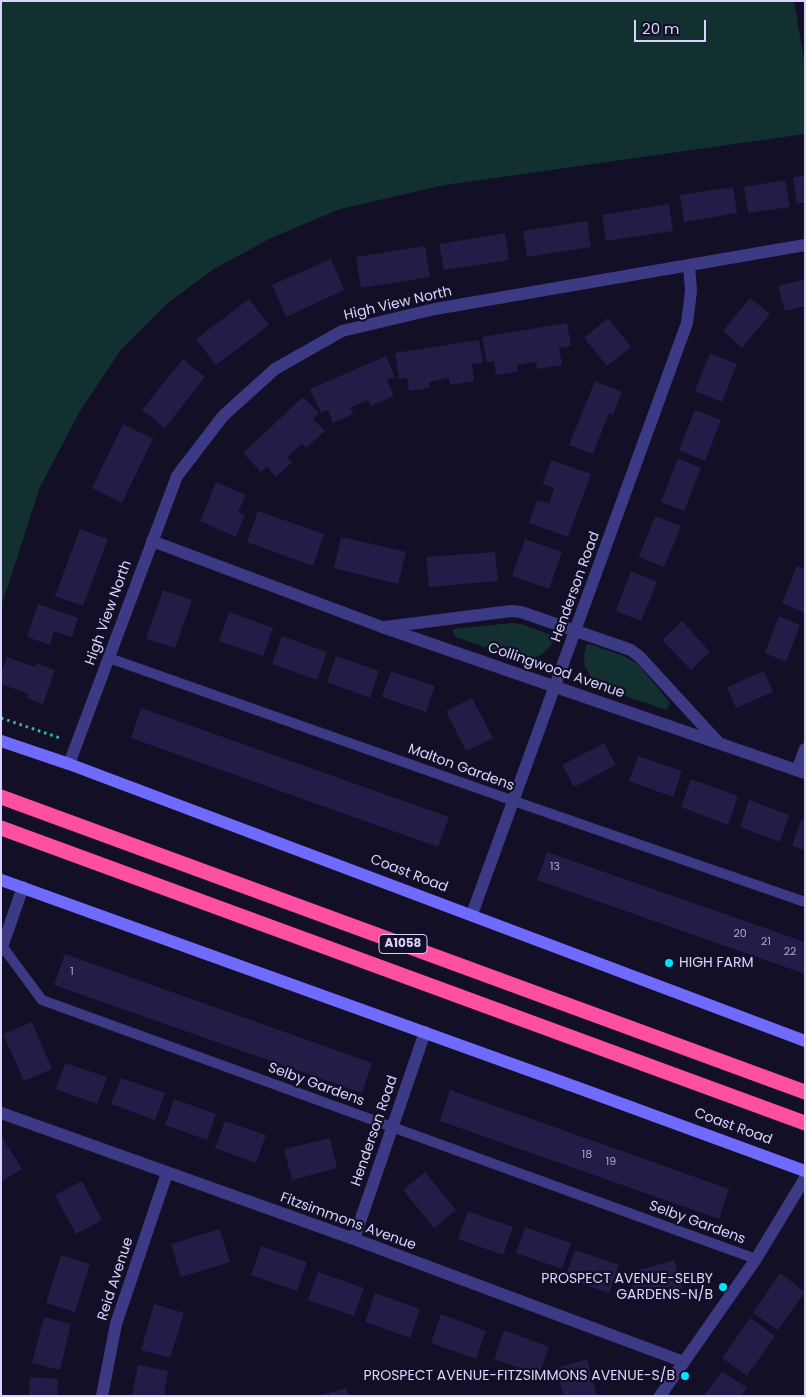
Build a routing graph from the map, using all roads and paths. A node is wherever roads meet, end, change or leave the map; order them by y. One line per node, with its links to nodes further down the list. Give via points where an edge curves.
1 (805, 245): 2 (street, High View North)
2 (689, 266): 3 (street, High View North, via 435,308 342,332 275,369 223,416 177,476); 5 (street, Henderson Road, via 691,291 687,323)
3 (152, 541): 4 (street, Collingwood Avenue); 6 (street, High View North)
4 (382, 627): 5 (street, Collingwood Avenue, via 511,611); 7 (street, Collingwood Avenue)
5 (576, 631): 7 (street, Henderson Road); 11 (street, Collingwood Avenue, via 640,656)
6 (108, 658): 10 (street, High View North); 16 (lane, Malton Gardens)
7 (555, 687): 11 (street, Collingwood Avenue); 16 (street, Henderson Road)
8 (1, 718): 10 (path)
9 (1, 741): 13 (street, Coast Road)
10 (76, 744): 13 (street, High View North)
11 (719, 744): 14 (street, Collingwood Avenue)
12 (805, 749): 14 (street)
13 (69, 764): 21 (street, Coast Road)
14 (801, 772)
15 (1, 797): 25 (highway, A1058)
16 (514, 801): 20 (lane, Malton Gardens); 21 (street, Henderson Road)
17 (1, 828): 27 (highway, Coast Road / A1058)
18 (1, 880): 19 (street, Coast Road)
19 (23, 887): 22 (street); 23 (street, Coast Road)
20 (805, 902)
21 (472, 914): 24 (street, Coast Road)
22 (2, 948): 28 (lane, Selby Gardens, via 42,1000)
23 (425, 1032): 28 (street, Henderson Road); 29 (street, Coast Road)
24 (805, 1041)
25 (805, 1092)
26 (1, 1114): 30 (street, Fitzsimmons Avenue)
27 (805, 1123)
28 (392, 1127): 32 (street, Henderson Road); 33 (lane, Selby Gardens)
29 (805, 1171)
30 (167, 1173): 32 (street, Fitzsimmons Avenue); 35 (street, Reid Avenue, via 116,1324)
31 (805, 1178): 33 (street)
32 (354, 1240): 34 (street, Fitzsimmons Avenue)
33 (756, 1259): 34 (street)
34 (684, 1362): 36 (street)
35 (102, 1396)
36 (660, 1396)

